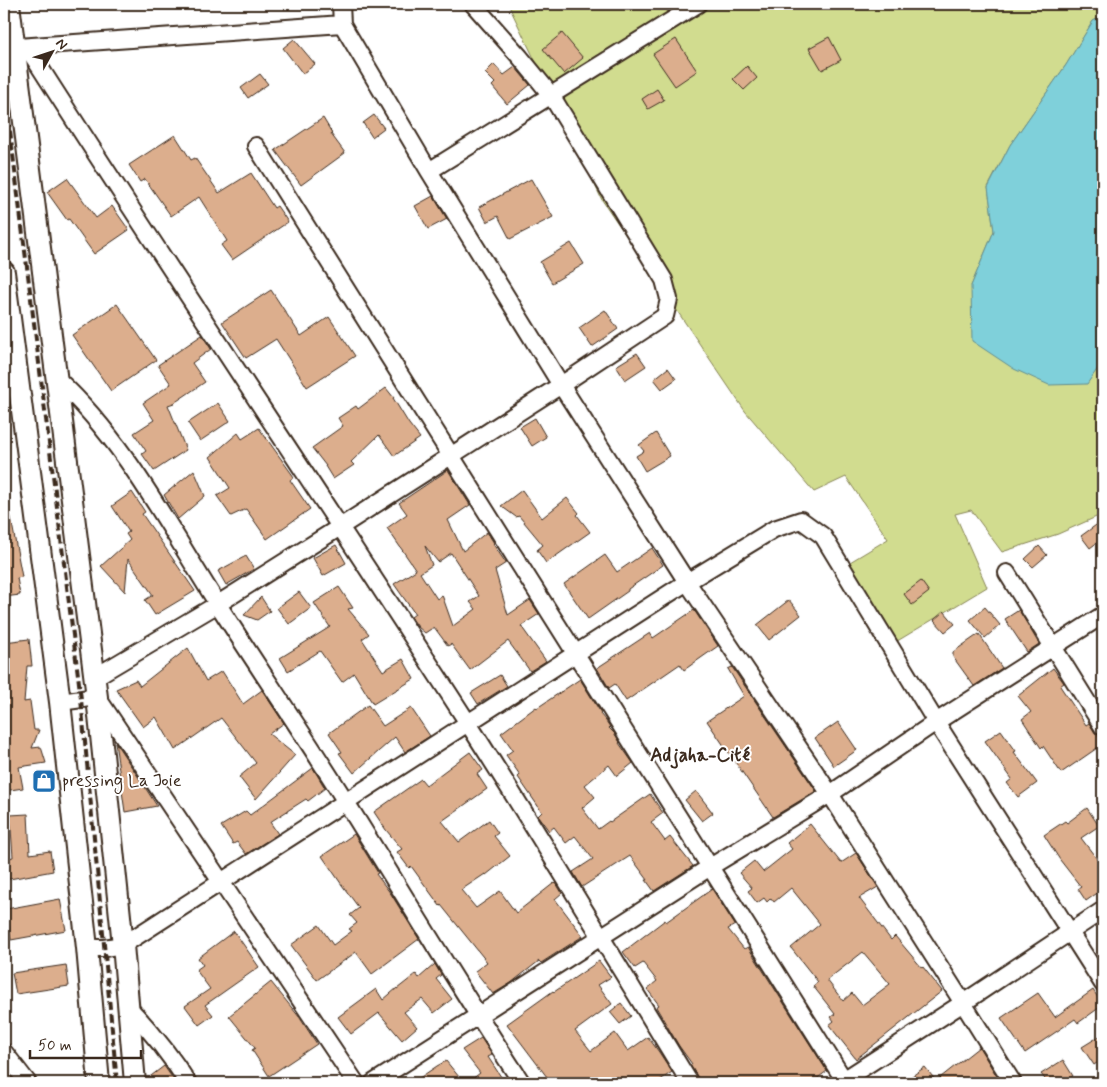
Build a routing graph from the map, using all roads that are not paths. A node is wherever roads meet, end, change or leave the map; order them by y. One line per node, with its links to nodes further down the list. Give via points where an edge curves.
1 (9, 4): 6 (main road)
2 (341, 4): 5 (street)
3 (473, 4): 7 (street)
4 (698, 4): 7 (street)
5 (342, 24): 6 (street); 9 (street)
6 (21, 47): 12 (main road); 15 (street, via 101,162)
7 (551, 95): 9 (street); 13 (street, via 664,280 669,299 665,316)
8 (256, 146): 14 (street)
9 (429, 171): 13 (street)
10 (4, 272): 11 (main road)
11 (9, 348): 24 (main road)
12 (57, 379): 18 (street, via 110,437 154,499); 22 (main road)
13 (561, 385): 14 (street); 17 (street)
14 (450, 455): 15 (street); 21 (street)
15 (340, 527): 18 (street); 26 (street)
16 (1007, 573): 20 (street)
17 (687, 582): 21 (street); 25 (street, via 774,529 800,520 823,536); 28 (street)
18 (218, 604): 22 (street); 29 (street)
19 (1103, 615): 20 (street)
20 (1053, 647): 25 (street); 27 (street)
21 (576, 654): 26 (street); 30 (street)
22 (95, 677): 23 (main road)
23 (97, 697): 24 (street); 31 (street); 35 (main road)
24 (60, 702): 36 (main road)
25 (936, 722): 28 (street); 33 (street)
26 (468, 723): 29 (street); 34 (street)
27 (1103, 727)
28 (830, 794): 30 (street); 38 (street)
29 (346, 802): 31 (street); 40 (street)
30 (710, 867): 34 (street); 42 (street)
31 (221, 882): 35 (street); 47 (street)
32 (1103, 910): 33 (street)
33 (1070, 932): 37 (street); 38 (street)
34 (601, 937): 40 (street); 50 (street)
35 (123, 944): 36 (street); 39 (main road)
36 (87, 948): 44 (main road)
37 (1103, 984)
38 (963, 1003): 42 (street); 51 (street)
39 (129, 1008): 45 (main road); 46 (street, via 174,1060)
40 (478, 1016): 48 (street); 49 (street)
41 (5, 1056): 43 (street)
42 (843, 1082)
43 (28, 1083)
44 (99, 1083)
45 (136, 1083)
46 (188, 1083)
47 (356, 1083)
48 (373, 1083)
49 (522, 1083)
50 (690, 1083)
51 (1013, 1083)

